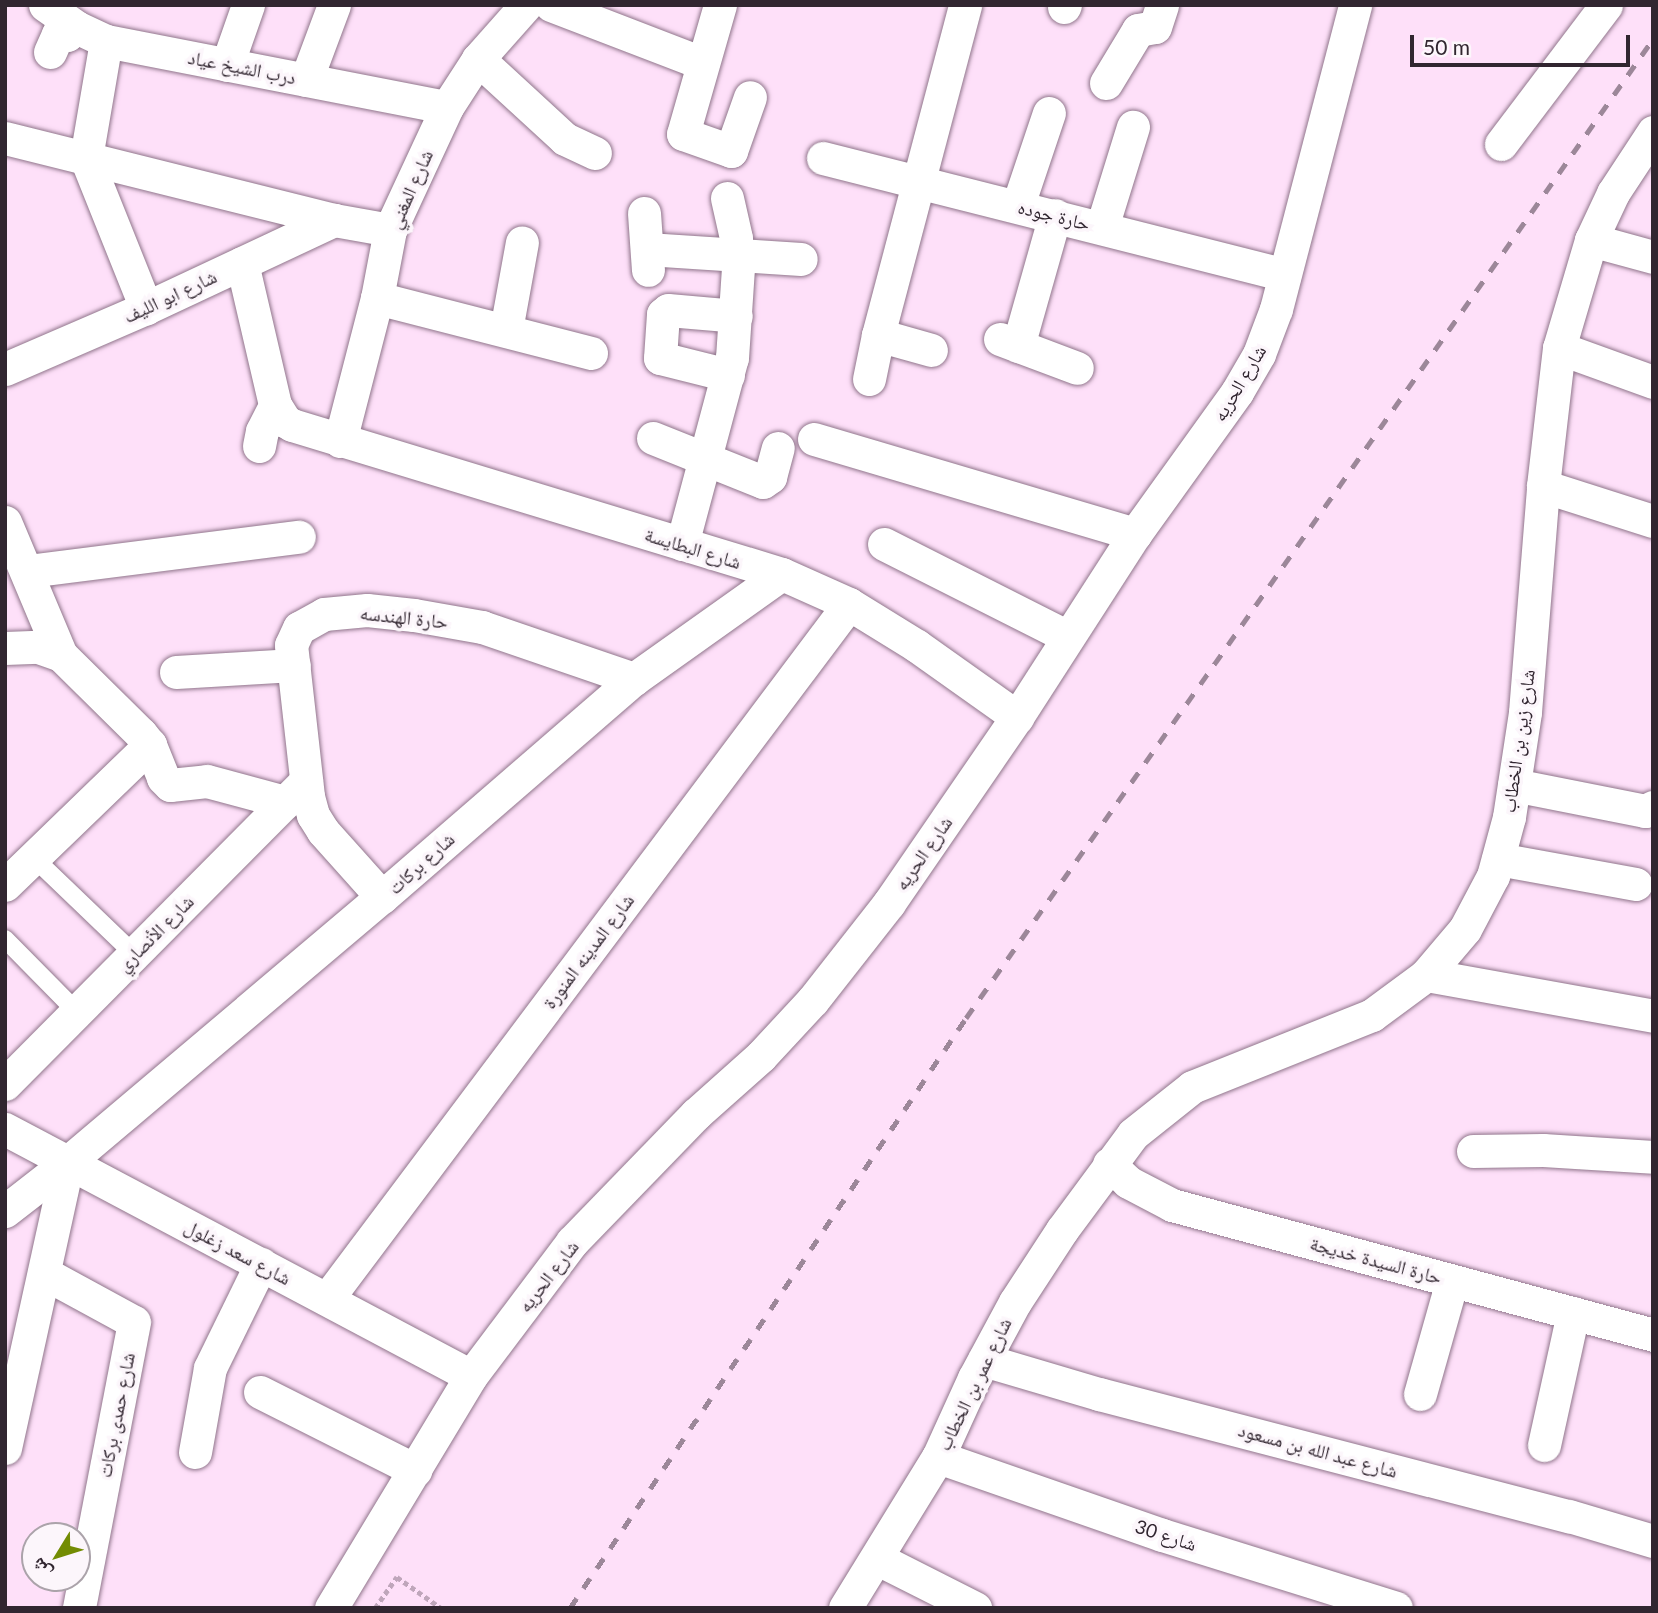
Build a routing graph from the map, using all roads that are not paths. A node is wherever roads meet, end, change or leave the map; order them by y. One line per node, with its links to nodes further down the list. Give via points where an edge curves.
1 (248, 5): 16 (street)
2 (334, 5): 17 (street)
3 (526, 5): 14 (street, شارع المغني)
4 (551, 5): 15 (street)
5 (720, 5): 15 (street)
6 (965, 5): 29 (street)
7 (1161, 5): 18 (street, via 1155,27 1138,30)
8 (1355, 5): 43 (street, شارع الحريه)
9 (49, 7): 11 (street, درب الشيخ عياد)
10 (1591, 10): 25 (street)
11 (76, 27): 12 (street, درب الشيخ عياد); 13 (street, via 67,35 58,34)
12 (106, 41): 16 (street, درب الشيخ عياد); 27 (street)
13 (50, 52)
14 (478, 59): 20 (street, شارع المغني); 26 (street, via 565,139)
15 (702, 64): 19 (street, via 682,134 731,151)
16 (227, 65): 17 (street, درب الشيخ عياد)
17 (306, 80): 20 (street, درب الشيخ عياد)
18 (1106, 83)
19 (750, 97)
20 (447, 107): 36 (street, شارع المغني)
21 (1048, 113): 31 (street)
22 (1133, 127): 35 (street)
23 (5, 138): 27 (street)
24 (1650, 141): 37 (street, شارع زين بن الخطاب, via 1613,193)
25 (1501, 144)
26 (595, 153)
27 (86, 158): 34 (street); 45 (street)
28 (823, 158): 29 (street, حارة جوده)
29 (920, 181): 31 (street, حارة جوده); 48 (street)
30 (727, 198): 39 (street)
31 (1018, 205): 33 (street, حارة جوده)
32 (644, 213): 39 (street, via 647,260)
33 (1055, 215): 35 (street, حارة جوده); 52 (street, via 1009,342)
34 (334, 220): 36 (street); 42 (street, شارع ابو الليف)
35 (1102, 227): 43 (street, حارة جوده)
36 (390, 230): 44 (street, شارع المغني)
37 (1591, 240): 40 (street); 49 (street, شارع زين بن الخطاب)
38 (522, 242): 47 (street)
39 (737, 252): 41 (street); 46 (street)
40 (1653, 257)
41 (801, 259)
42 (242, 264): 45 (street, شارع ابو الليف); 57 (street)
43 (1284, 275): 67 (street, شارع الحريه, via 1276,309 1248,373)
44 (377, 298): 47 (street); 60 (street, شارع المغني)
45 (146, 308): 53 (street, شارع ابو الليف)
46 (736, 316): 54 (street); 54 (street, via 668,310 663,314 660,358)
47 (506, 330): 51 (street)
48 (878, 335): 50 (street); 55 (street)
49 (1559, 348): 56 (street); 64 (street, شارع زين بن الخطاب)
50 (931, 350)
51 (591, 353)
52 (1077, 368)
53 (5, 369)
54 (728, 375): 63 (street)
55 (869, 379)
56 (1653, 382)
57 (275, 405): 60 (street, شارع البطايسة, via 292,425); 61 (street)
58 (653, 438): 63 (street)
59 (814, 439): 67 (street)
60 (340, 441): 69 (street, شارع البطايسة)
61 (259, 446)
62 (778, 448): 63 (street, via 770,477 763,482)
63 (706, 459): 69 (street)
64 (1543, 486): 66 (street); 82 (street, شارع زين بن الخطاب, via 1525,712)
65 (5, 522): 71 (street)
66 (1653, 522)
67 (1135, 534): 74 (street, شارع الحريه)
68 (299, 537): 71 (street)
69 (682, 544): 72 (street, شارع البطايسة)
70 (884, 544): 74 (street)
71 (28, 571): 76 (street)
72 (782, 574): 73 (street, شارع البطايسة); 79 (street, شارع بركات)
73 (849, 604): 80 (street, شارع البطايسة); 105 (street, شارع المدينه المنورة)
74 (1068, 637): 80 (street, شارع الحريه)
75 (5, 648): 76 (street, via 38,647)
76 (61, 655): 81 (street)
77 (294, 665): 78 (street); 79 (street, حارة الهندسه, via 291,645 305,623 324,614 367,610 482,627); 83 (street, حارة الهندسه)
78 (176, 672)
79 (634, 679): 89 (street, شارع بركات)
80 (1017, 717): 109 (street, شارع الحريه, via 889,903 813,1000 572,1242)
81 (150, 745): 83 (street, via 170,785 207,781); 85 (street)
82 (1514, 785): 84 (street, via 1644,811); 86 (street, شارع زين بن الخطاب)
83 (295, 792): 89 (street, حارة الهندسه); 91 (street, شارع الأنصاري)
84 (1653, 807)
85 (34, 858): 88 (street); 91 (lane)
86 (1498, 859): 87 (street); 92 (street, شارع زين بن الخطاب, via 1465,929)
87 (1636, 884)
88 (5, 886)
89 (382, 897): 99 (street, شارع بركات)
90 (5, 939): 93 (lane)
91 (134, 954): 93 (street, شارع الأنصاري)
92 (1426, 975): 94 (street); 100 (street, شارع زين بن الخطاب, via 1372,1015 1192,1087 1146,1121)
93 (77, 1012): 95 (street, شارع الأنصاري)
94 (1653, 1016)
95 (5, 1084)
96 (5, 1129): 99 (street, شارع سعد زغلول)
97 (1473, 1152): 98 (street, via 1543,1150)
98 (1653, 1157)
99 (68, 1162): 101 (street, شارع بركات); 102 (street, شارع سعد زغلول); 103 (street)
100 (1109, 1164): 104 (street, حارة السيدة خديجة, via 1138,1189 1172,1205); 108 (street, شارع عمر بن الخطاب, via 1022,1292)
101 (5, 1211)
102 (261, 1264): 105 (street, شارع سعد زغلول); 114 (street, via 210,1368)
103 (44, 1273): 113 (street); 119 (street, شارع حمدى بركات, via 134,1322)
104 (1452, 1281): 106 (street, حارة السيدة خديجة); 111 (street)
105 (327, 1299): 109 (street, شارع سعد زغلول)
106 (1573, 1313): 107 (street, حارة السيدة خديجة); 112 (street)
107 (1653, 1335)
108 (984, 1360): 115 (street, شارع عمر بن الخطاب); 117 (street, شارع عبد الله بن مسعود)
109 (471, 1376): 116 (street, شارع الحريه)
110 (260, 1392): 116 (street)
111 (1420, 1395)
112 (1544, 1445)
113 (5, 1448)
114 (195, 1451)
115 (938, 1457): 118 (street, شارع عمر بن الخطاب); 123 (street, شارع 30, via 1162,1535)
116 (415, 1470): 120 (street, شارع الحريه)
117 (1653, 1541)
118 (878, 1559): 121 (street, شارع عمر بن الخطاب); 122 (street)
119 (79, 1608)
120 (331, 1608)
121 (845, 1608)
122 (975, 1608)
123 (1396, 1608)

